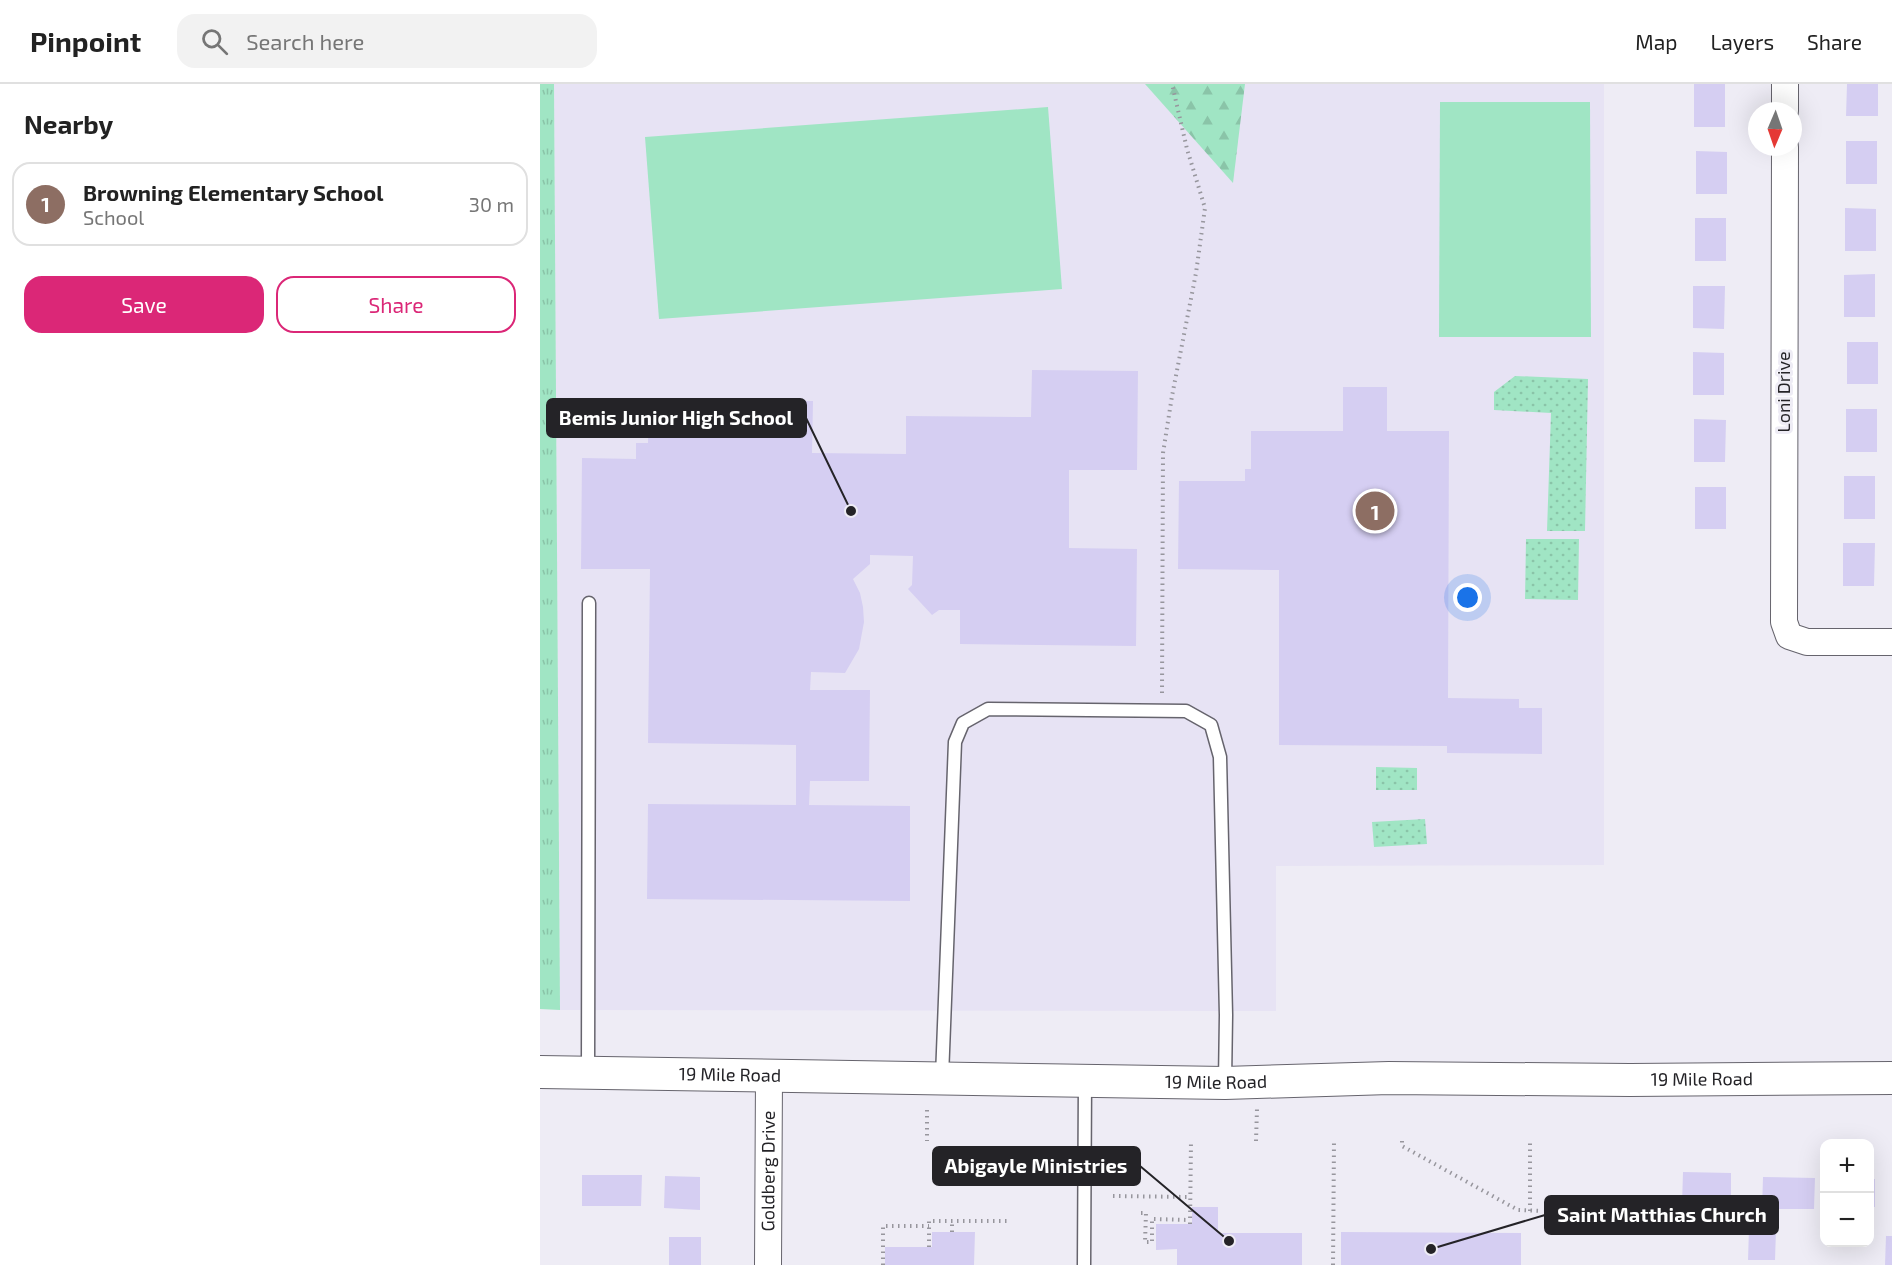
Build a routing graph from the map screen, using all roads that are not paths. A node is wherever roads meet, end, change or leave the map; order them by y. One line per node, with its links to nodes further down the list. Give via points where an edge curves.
1 (1785, 84): 2 (street)
2 (1785, 102)
3 (1785, 156): 5 (street, Loni Drive, via 1784,622 1789,636 1807,642)
4 (589, 603): 7 (lane)
5 (1892, 642)
6 (540, 1072): 7 (street, 19 Mile Road)
7 (588, 1073): 8 (street, 19 Mile Road)
8 (769, 1076): 10 (street, 19 Mile Road); 13 (street, Goldberg Drive)
9 (1892, 1078): 12 (street, 19 Mile Road, via 1389,1078)
10 (942, 1079): 11 (street, 19 Mile Road); 12 (lane, via 955,742 963,723 988,709 1186,711 1211,725 1221,757)
11 (1085, 1080): 12 (street, 19 Mile Road); 14 (lane)
12 (1225, 1083)
13 (768, 1265)
14 (1084, 1265)

